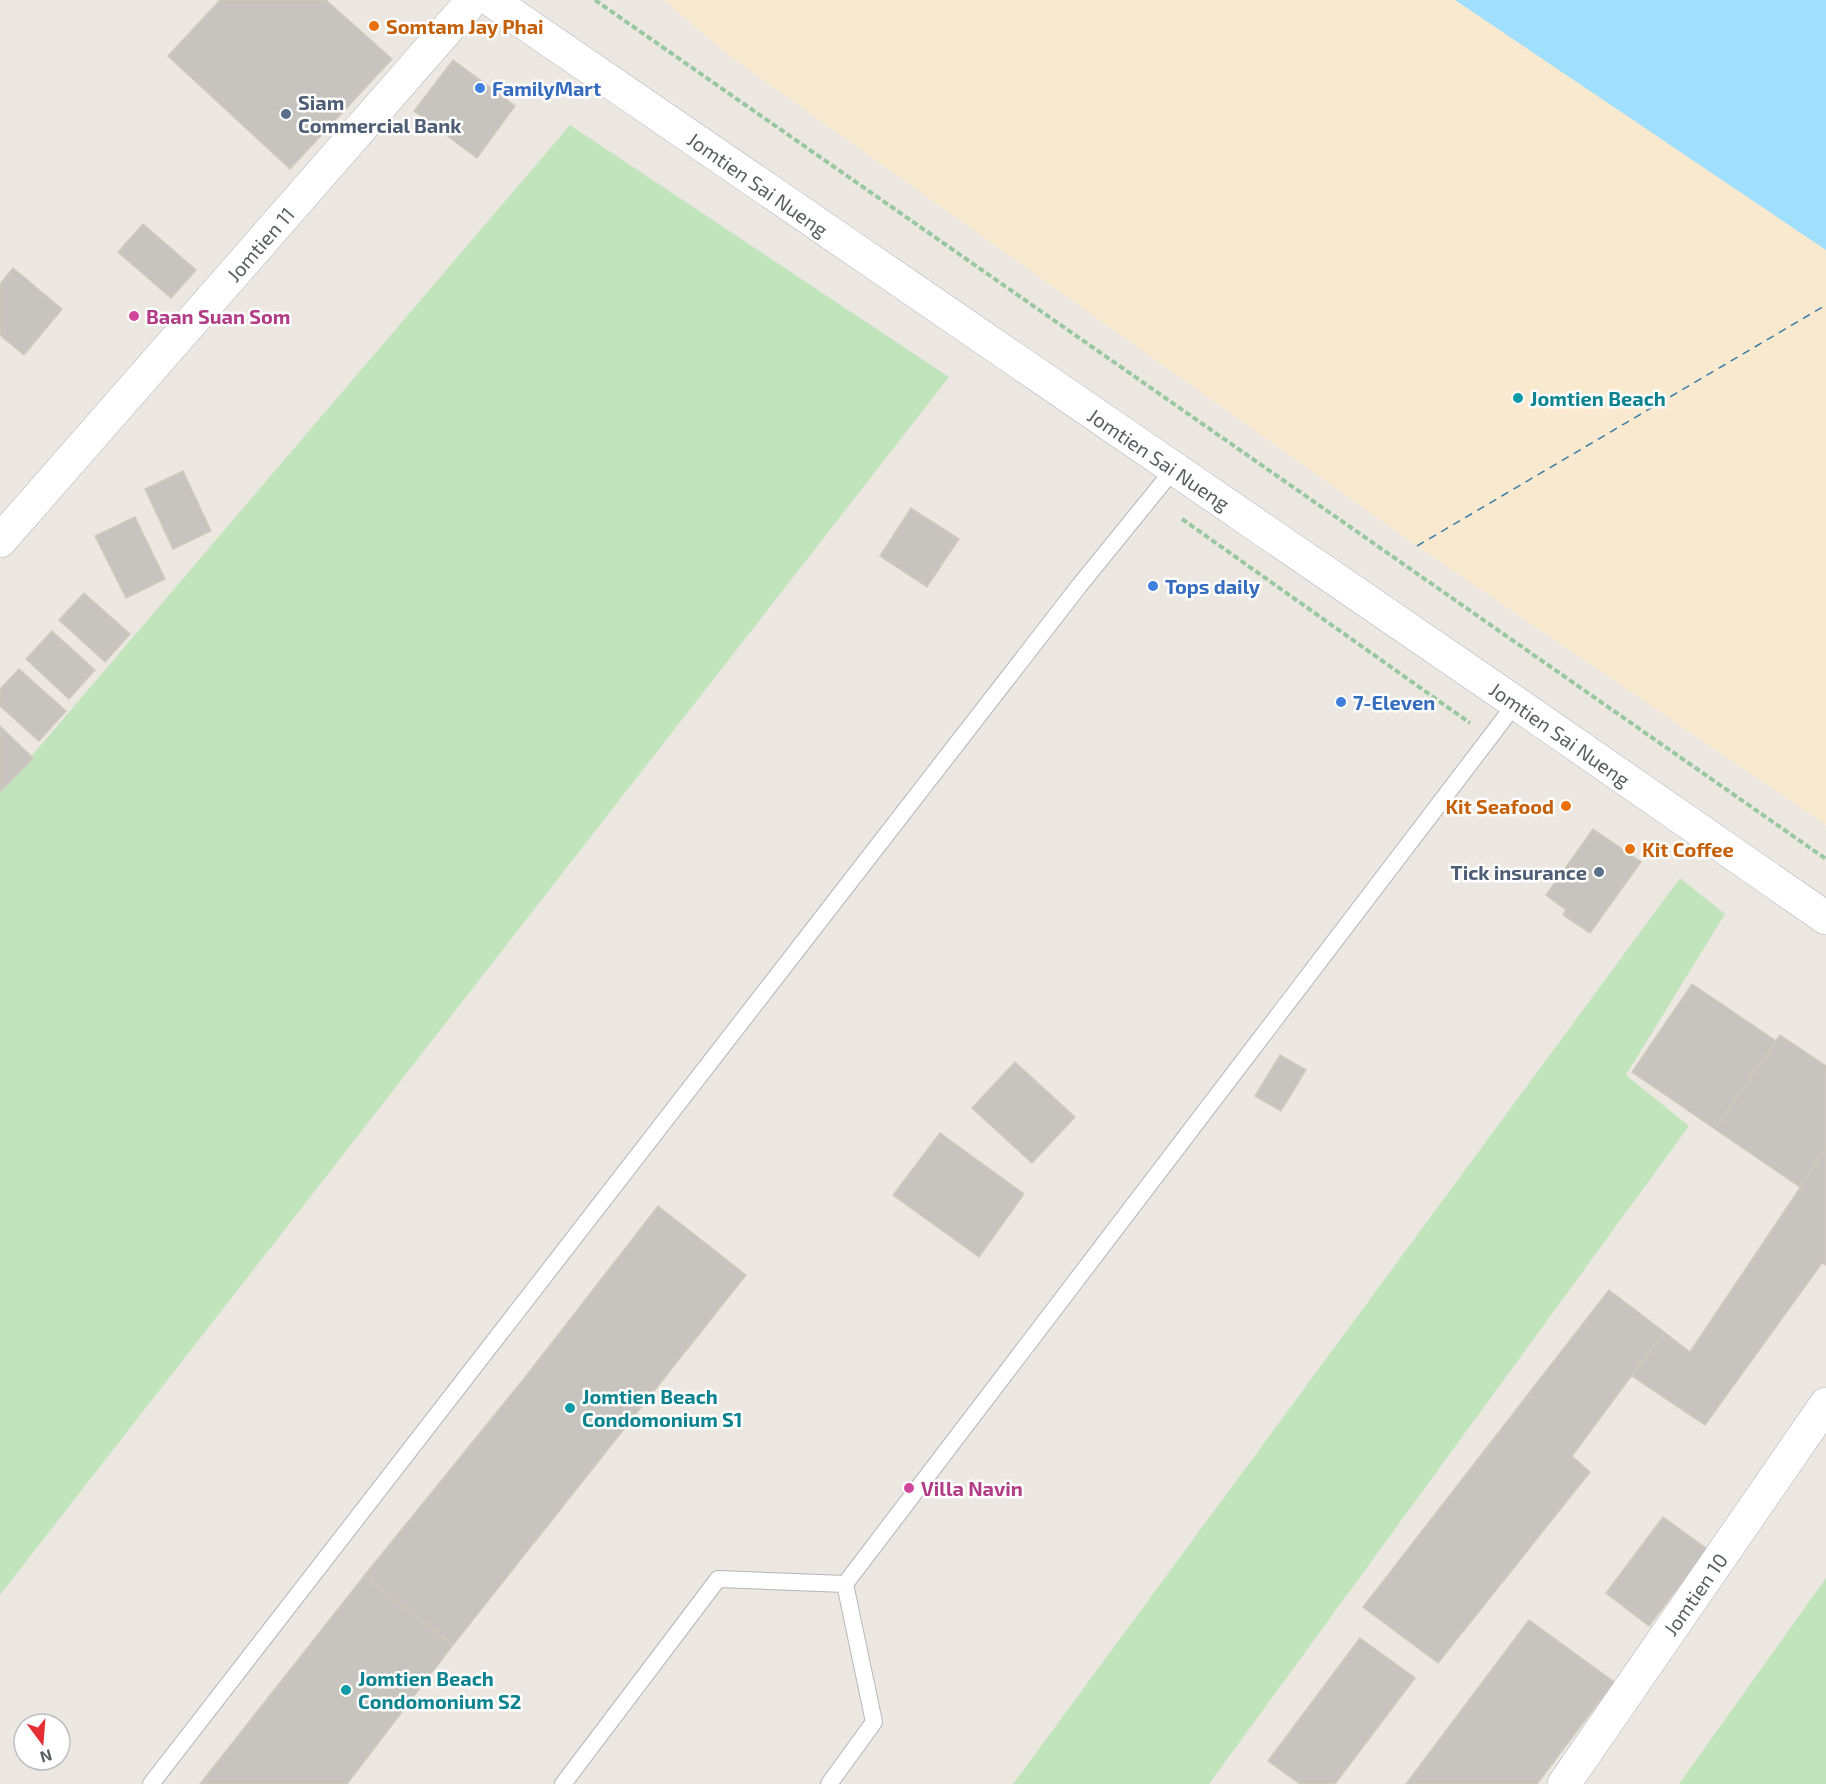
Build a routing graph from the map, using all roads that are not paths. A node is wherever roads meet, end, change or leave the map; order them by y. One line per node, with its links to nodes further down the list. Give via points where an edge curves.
1 (471, 0): 4 (street, Jomtien 11)
2 (491, 0): 3 (street, Jomtien Sai Nueng)
3 (1173, 469): 5 (street, Jomtien Sai Nueng); 9 (lane)
4 (0, 541)
5 (1516, 703): 6 (street, Jomtien Sai Nueng); 8 (lane)
6 (1826, 918)
7 (1826, 1404): 12 (street, Jomtien 10)
8 (845, 1584): 10 (lane, via 718,1579); 11 (lane, via 874,1722)
9 (151, 1784)
10 (563, 1784)
11 (829, 1784)
12 (1564, 1784)

